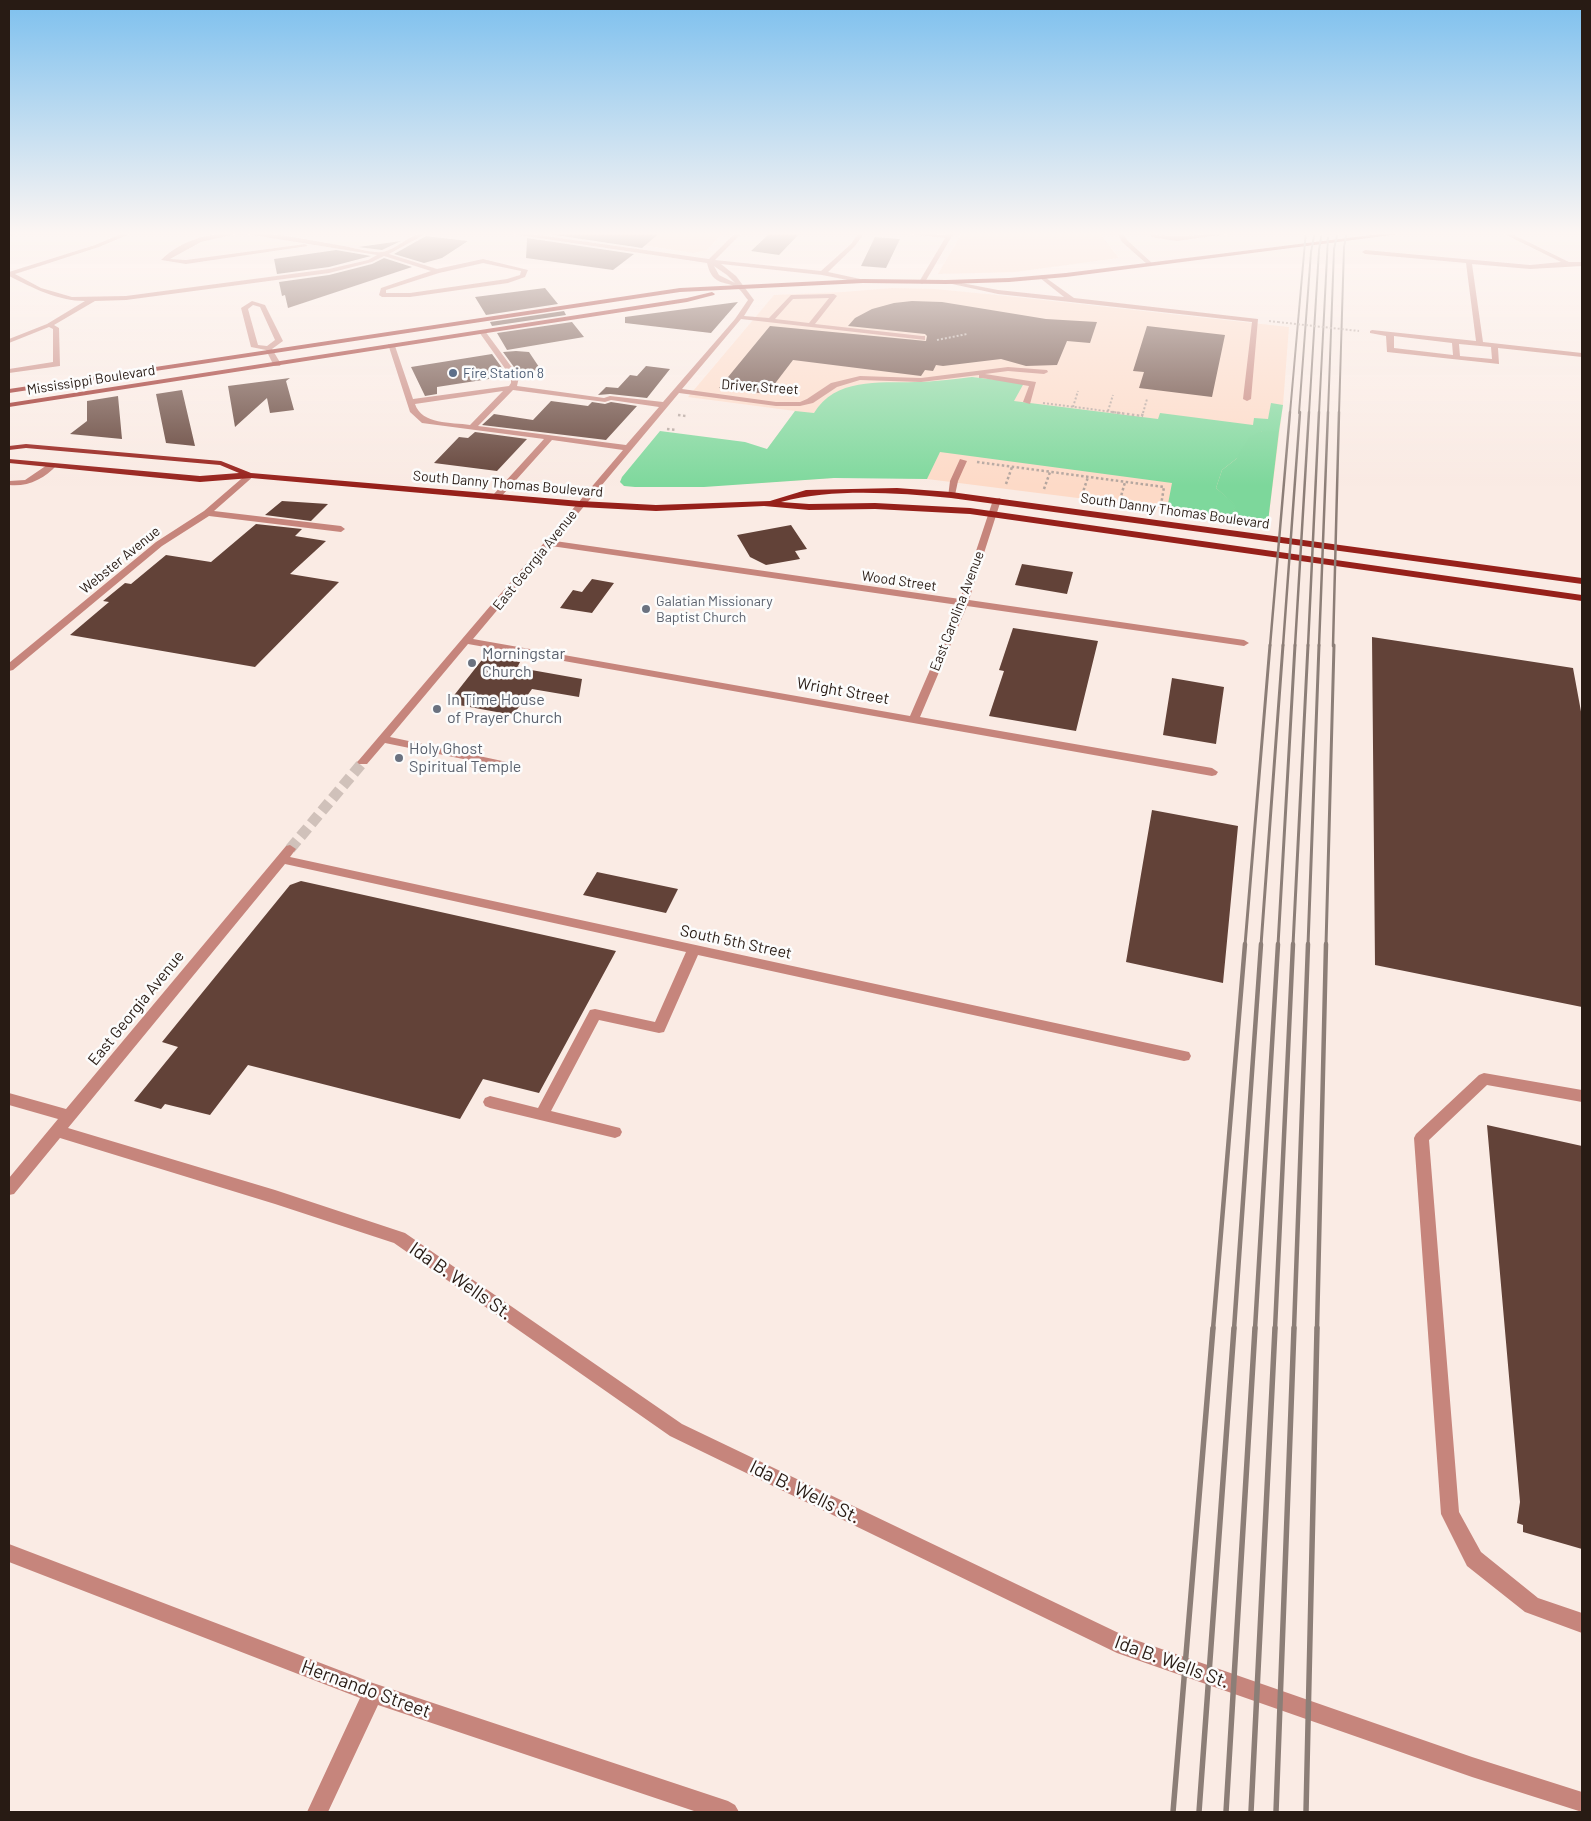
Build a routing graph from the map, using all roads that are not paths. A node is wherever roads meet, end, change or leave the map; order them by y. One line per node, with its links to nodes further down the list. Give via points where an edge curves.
1 (64, 316): 12 (street)
2 (246, 316): 25 (street, via 255,348)
3 (268, 316): 25 (street, via 279,341)
4 (506, 316): 14 (main road, Mississippi Boulevard)
5 (585, 316): 15 (main road, Mississippi Boulevard)
6 (774, 316): 11 (street)
7 (818, 316): 13 (street)
8 (1219, 316): 37 (street, via 1256,320)
9 (1476, 316): 22 (street)
10 (738, 317): 11 (street); 36 (street, East Georgia Avenue)
11 (770, 321): 13 (street)
12 (49, 325): 18 (street); 29 (street, via 56,328 56,364)
13 (810, 326): 19 (street)
14 (419, 329): 20 (main road); 25 (main road, Mississippi Boulevard)
15 (483, 332): 20 (main road, Mississippi Boulevard); 34 (street, via 515,377)
16 (1372, 332): 17 (street)
17 (1390, 334): 21 (street); 27 (street, via 1390,350)
18 (11, 338)
19 (922, 338)
20 (424, 341): 23 (main road, Mississippi Boulevard)
21 (1455, 342): 22 (street); 27 (street)
22 (1480, 344): 24 (street)
23 (391, 346): 28 (main road, Mississippi Boulevard); 38 (street)
24 (1494, 346): 26 (street); 27 (street, via 1496,362)
25 (270, 350): 28 (street); 30 (main road, Mississippi Boulevard)
26 (1582, 355)
27 (1457, 358)
28 (277, 364): 33 (main road, Mississippi Boulevard)
29 (9, 371)
30 (132, 372): 33 (main road); 35 (main road, Mississippi Boulevard)
31 (1044, 372): 32 (street, Driver Street, via 1008,369)
32 (964, 374): 36 (street, Driver Street, via 920,380 846,380 800,404); 39 (street, via 1033,384)
33 (135, 386): 40 (main road, Mississippi Boulevard)
34 (511, 388): 38 (street); 41 (street); 42 (street)
35 (9, 391)
36 (676, 391): 41 (street, East Georgia Avenue)
37 (1247, 399)
38 (411, 402): 42 (street, via 414,412 425,421)
39 (1027, 402)
40 (9, 405)
41 (665, 405): 45 (street, East Georgia Avenue)
42 (471, 428): 43 (street)
43 (549, 439): 45 (street); 52 (street)
44 (9, 448): 49 (main road, South Danny Thomas Boulevard, via 26,446 221,463)
45 (628, 448): 55 (street, East Georgia Avenue)
46 (963, 460): 51 (street)
47 (10, 462): 48 (main road, South Danny Thomas Boulevard)
48 (53, 465): 49 (main road, South Danny Thomas Boulevard, via 200,479); 50 (street, via 29,483)
49 (251, 475): 52 (main road, South Danny Thomas Boulevard); 56 (street, Webster Avenue)
50 (9, 483)
51 (951, 494): 53 (main road, South Danny Thomas Boulevard); 54 (main road, South Danny Thomas Boulevard, via 889,491 806,493)
52 (496, 497): 55 (main road, South Danny Thomas Boulevard)
53 (997, 500): 57 (street, East Carolina Avenue); 60 (main road, South Danny Thomas Boulevard)
54 (764, 503): 55 (main road, South Danny Thomas Boulevard, via 656,508); 57 (main road, South Danny Thomas Boulevard, via 809,507 921,508)
55 (580, 504): 59 (street, East Georgia Avenue)
56 (207, 513): 58 (street); 65 (street, Webster Avenue, via 159,544)
57 (993, 514): 61 (main road, South Danny Thomas Boulevard); 62 (street, East Carolina Avenue)
58 (341, 529)
59 (550, 543): 62 (street, Wood Street); 63 (street, East Georgia Avenue)
60 (1582, 581)
61 (1582, 598)
62 (962, 604): 64 (street, Wood Street); 66 (street, East Carolina Avenue)
63 (468, 641): 66 (street, Wright Street); 67 (street, East Georgia Avenue)
64 (1244, 643)
65 (9, 668)
66 (913, 720): 70 (street, Wright Street)
67 (383, 739): 68 (street, East Georgia Avenue); 69 (street)
68 (363, 762)
69 (506, 765)
70 (1212, 772)
71 (286, 854): 72 (street, South 5th Street); 78 (street, East Georgia Avenue)
72 (694, 949): 73 (street, South 5th Street); 77 (street, via 660,1028 595,1014)
73 (1184, 1056)
74 (1582, 1096): 83 (street, via 1484,1079 1421,1138 1450,1514 1474,1559 1532,1605)
75 (9, 1099): 78 (street)
76 (490, 1102): 77 (street)
77 (542, 1114): 80 (street)
78 (70, 1116): 79 (street, East Georgia Avenue)
79 (57, 1131): 81 (street, East Georgia Avenue); 85 (street, Ida B. Wells St., via 274,1196 398,1238 676,1430 1124,1646 1472,1768)
80 (615, 1132)
81 (9, 1189)
82 (9, 1553): 84 (street, Hernando Street)
83 (1582, 1623)
84 (373, 1693): 86 (street); 87 (street, Hernando Street)
85 (1582, 1802)
86 (317, 1812)
87 (728, 1812)

